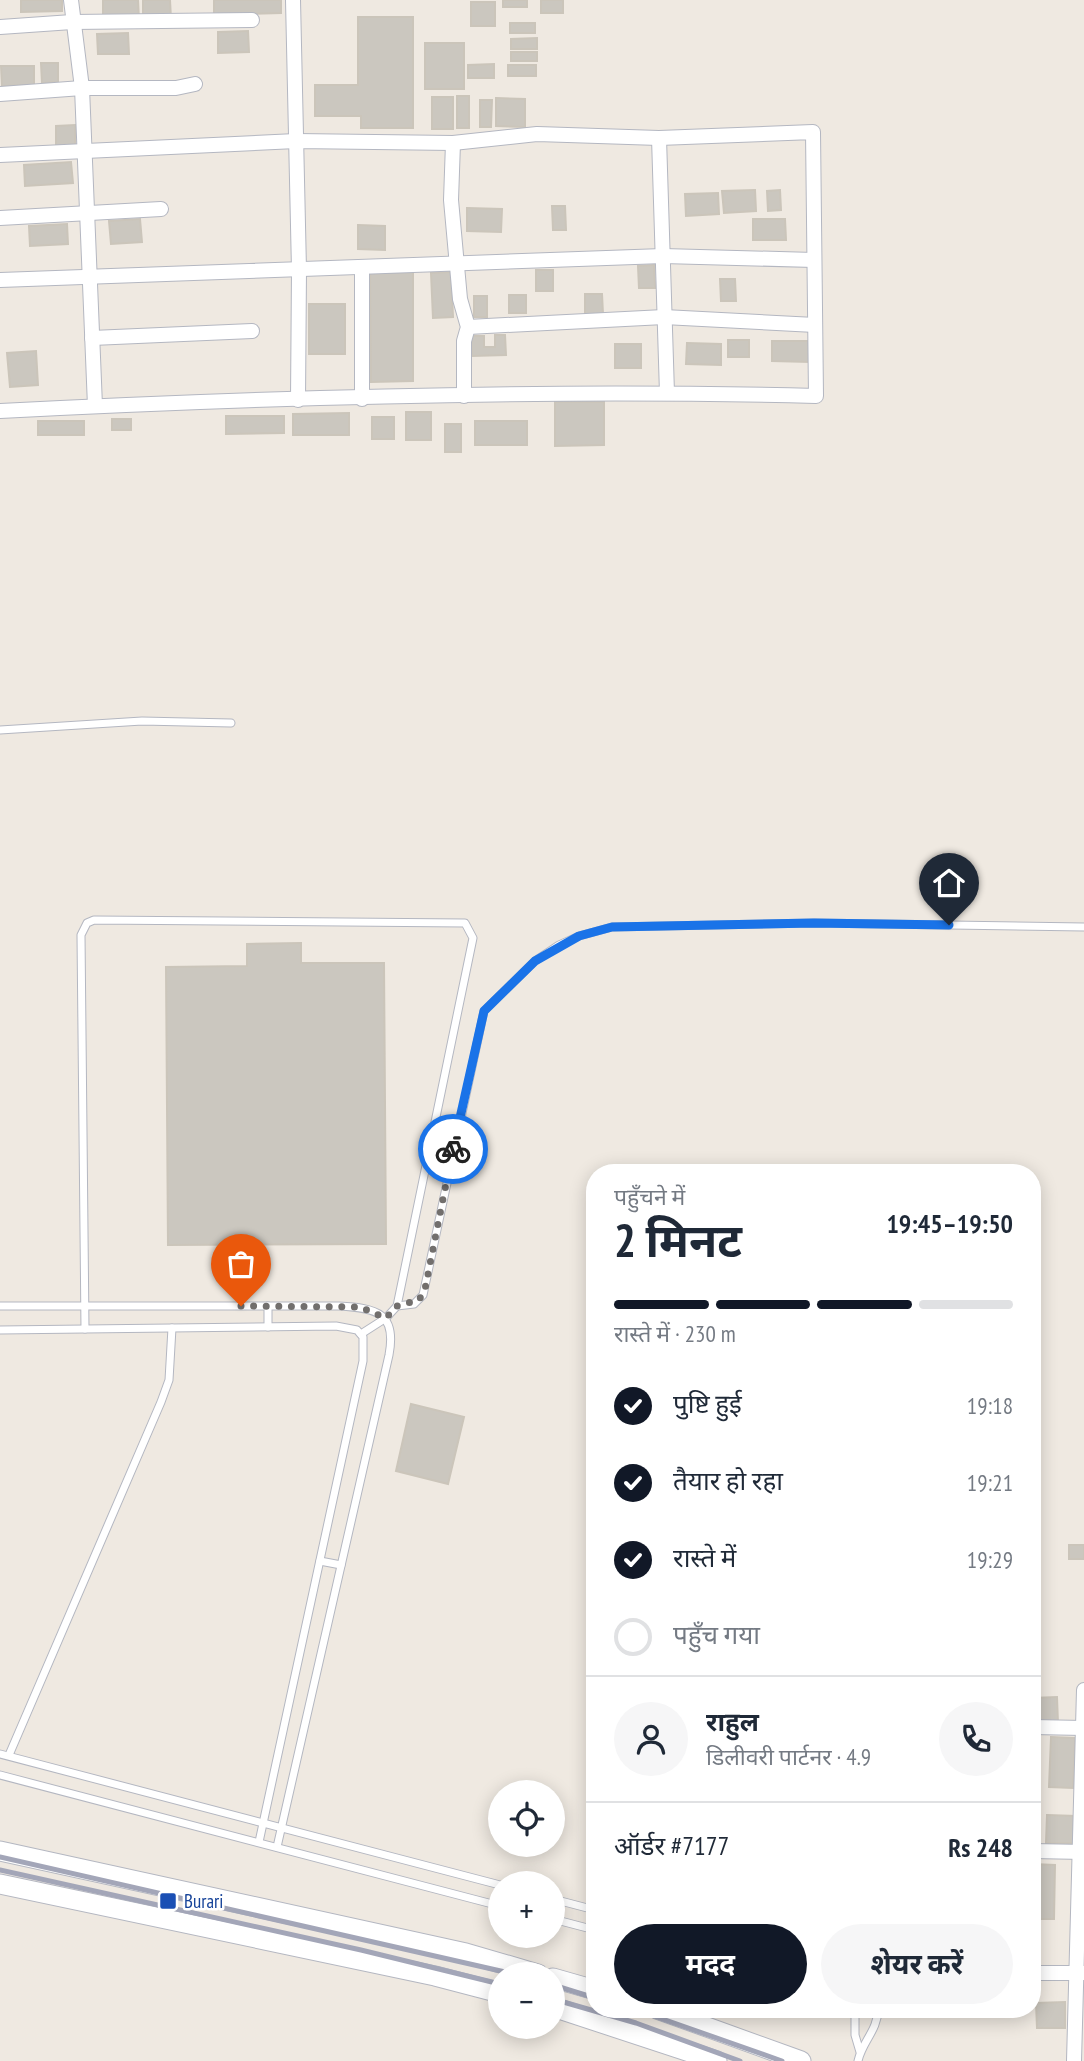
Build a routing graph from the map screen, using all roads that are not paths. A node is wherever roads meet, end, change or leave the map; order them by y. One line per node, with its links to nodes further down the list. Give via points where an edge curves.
1 (71, 0): 4 (street)
2 (293, 0): 10 (street)
3 (252, 20): 4 (street)
4 (72, 22): 5 (street); 7 (street)
5 (0, 27)
6 (195, 84): 7 (street)
7 (82, 88): 8 (street); 12 (street)
8 (0, 94)
9 (659, 138): 11 (street, via 537,134); 17 (street); 18 (street, via 813,132)
10 (296, 141): 11 (street); 12 (street); 21 (street)
11 (453, 143): 19 (street, via 451,200)
12 (84, 150): 13 (street); 15 (street)
13 (0, 155)
14 (161, 209): 15 (street)
15 (87, 212): 16 (street); 22 (street)
16 (0, 218)
17 (663, 256): 18 (street); 19 (street); 24 (street)
18 (814, 260): 25 (street)
19 (457, 263): 20 (street); 26 (street)
20 (362, 269): 21 (street); 31 (street)
21 (299, 270): 22 (street); 32 (street)
22 (89, 276): 23 (street); 28 (street)
23 (0, 280)
24 (664, 317): 25 (street); 26 (street); 29 (street)
25 (815, 326): 29 (street, via 816,397)
26 (468, 327): 30 (street)
27 (252, 331): 28 (street)
28 (92, 338): 33 (street)
29 (667, 393): 30 (street)
30 (464, 397): 31 (street)
31 (362, 399): 32 (street)
32 (298, 400): 33 (street)
33 (95, 406): 34 (street)
34 (0, 411)
35 (232, 723): 36 (lane, via 142,721)
36 (0, 730)
37 (1084, 927): 41 (lane, via 814,923 612,927 559,946 535,961 484,1011 423,1295 414,1304)
38 (0, 1306): 39 (lane)
39 (85, 1306): 40 (lane); 41 (lane, via 81,935 88,923 456,921 470,928 473,938); 45 (lane)
40 (268, 1306): 42 (lane, via 360,1307); 43 (lane)
41 (397, 1306): 42 (lane)
42 (386, 1318): 47 (lane); 49 (lane, via 392,1338 389,1355)
43 (268, 1326): 44 (lane); 47 (lane, via 349,1327)
44 (172, 1328): 45 (lane); 54 (lane, via 169,1380 161,1402)
45 (85, 1329): 46 (lane)
46 (0, 1330)
47 (360, 1334): 48 (lane, via 366,1347)
48 (320, 1561): 49 (lane); 56 (lane)
49 (341, 1565): 57 (lane)
50 (1084, 1690): 52 (street)
51 (1041, 1727): 52 (street)
52 (1083, 1728): 62 (street)
53 (0, 1754): 54 (lane)
54 (9, 1755): 56 (lane)
55 (0, 1775): 58 (lane)
56 (263, 1822): 57 (lane); 58 (lane)
57 (282, 1826): 59 (lane); 63 (lane)
58 (258, 1842): 59 (lane)
59 (277, 1847): 66 (lane)
60 (1041, 1851): 62 (street)
61 (0, 1852): 70 (main road)
62 (1083, 1852): 72 (street)
63 (488, 1882)
64 (0, 1884): 75 (main road)
65 (565, 1902): 67 (lane)
66 (488, 1903)
67 (586, 1908)
68 (565, 1922): 69 (lane)
69 (586, 1928)
70 (495, 1962)
71 (1041, 1973): 72 (street)
72 (1080, 1973): 86 (street)
73 (565, 1981): 74 (main road)
74 (586, 1987)
75 (488, 1990)
76 (565, 2011): 78 (main road)
77 (586, 2018): 83 (main road)
78 (586, 2018)
79 (682, 2018): 84 (main road)
80 (855, 2018): 82 (lane)
81 (876, 2018): 82 (lane, via 874,2031)
82 (860, 2052): 85 (lane)
83 (717, 2061)
84 (801, 2061)
85 (858, 2061)
86 (1074, 2061)

